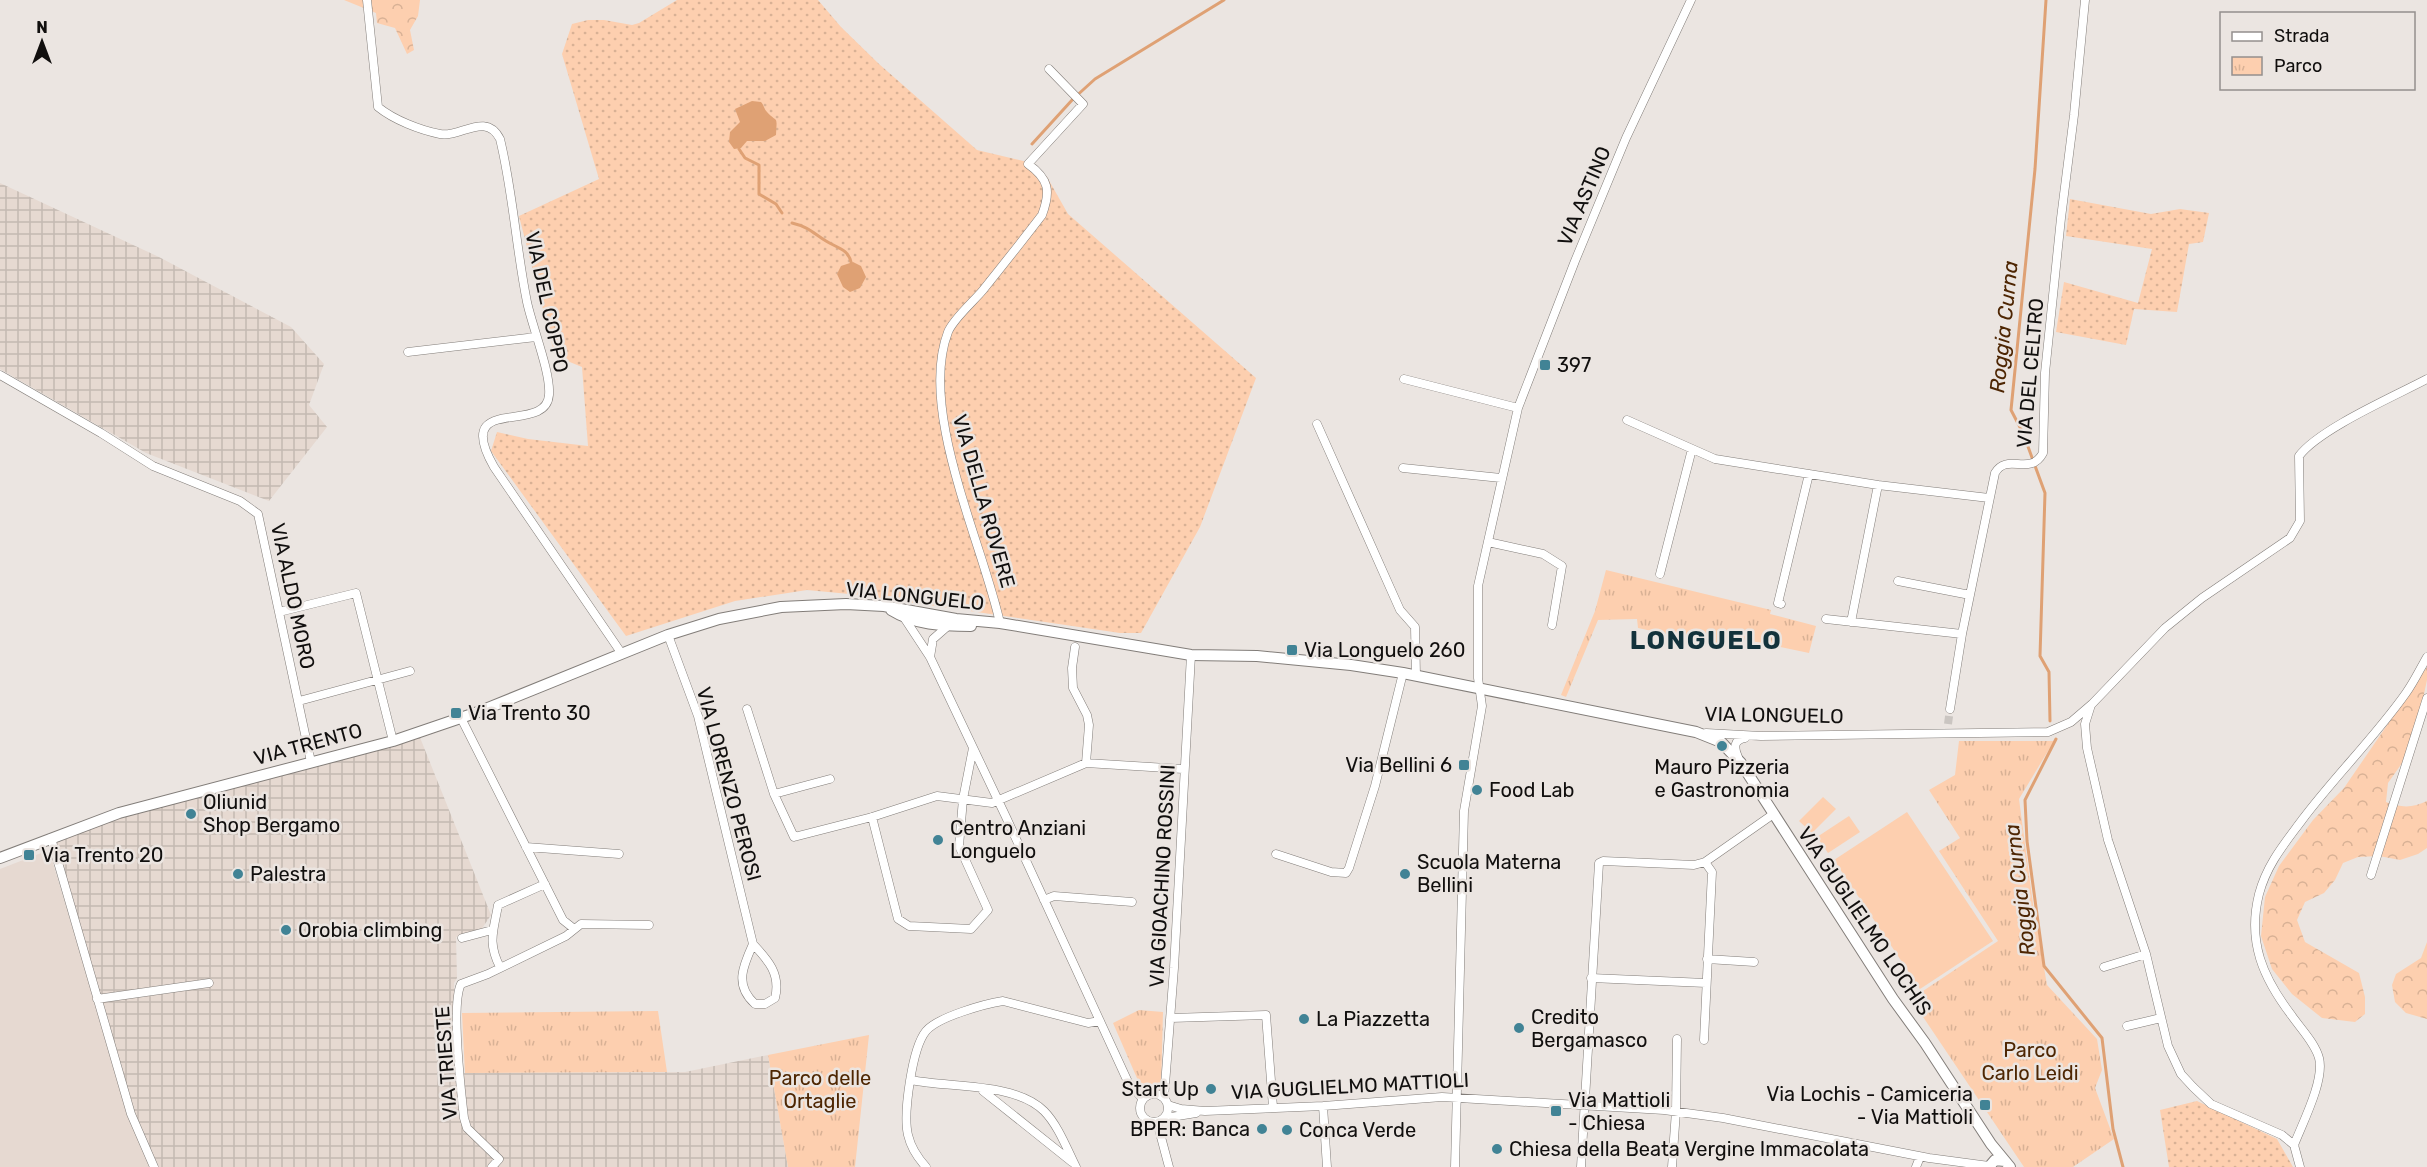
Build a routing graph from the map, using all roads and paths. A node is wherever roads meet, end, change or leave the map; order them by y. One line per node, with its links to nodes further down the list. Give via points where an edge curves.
1 (366, 0): 5 (street, VIA DEL COPPO, via 378,107 402,121 439,134 451,135 477,125 490,128 499,136)
2 (1691, 0): 10 (street, VIA ASTINO, via 1626,138)
3 (2085, 0): 18 (street, VIA DEL CELTRO, via 2045,373 2045,445 2040,458 2031,464 2006,464 1998,468)
4 (1049, 69): 30 (street, VIA DELLA ROVERE, via 1083,104 1028,164 1046,182 1048,198 1042,215 949,330 941,364 941,411)
5 (536, 337): 6 (street); 37 (street, VIA DEL COPPO, via 546,373 547,402 536,413 492,422 483,431 482,444)
6 (408, 352)
7 (0, 375): 25 (street, VIA ALDO MORO, via 153,466 240,501 258,514)
8 (2427, 378): 48 (street, VIA LONGUELO, via 2305,449 2300,456 2300,521 2290,538 2165,628)
9 (1404, 379): 10 (street)
10 (1518, 408): 16 (street, VIA ASTINO)
11 (1627, 420): 13 (street)
12 (1317, 424): 43 (street, via 1400,610 1415,627)
13 (1692, 450): 15 (street, via 1715,459); 20 (street)
14 (1403, 468): 16 (street)
15 (1809, 474): 17 (street); 23 (street)
16 (1501, 477): 19 (street, VIA ASTINO)
17 (1878, 485): 18 (street); 29 (street)
18 (1989, 498): 22 (street, VIA DEL CELTRO)
19 (1488, 542): 32 (street, via 1543,554 1562,566); 45 (street, VIA ASTINO, via 1478,586)
20 (1660, 574)
21 (1898, 581): 22 (street)
22 (1970, 595): 34 (street, VIA DEL CELTRO)
23 (1779, 603)
24 (884, 606): 26 (street); 28 (street, VIA LONGUELO); 35 (street, VIA LONGUELO, via 781,608 719,619)
25 (279, 612): 44 (street, via 356,593); 47 (street, VIA ALDO MORO)
26 (905, 619): 31 (street, VIA LONGUELO); 39 (street)
27 (1826, 619): 29 (street)
28 (976, 621): 30 (street, VIA LONGUELO); 31 (street)
29 (1851, 622): 34 (street)
30 (1000, 623): 33 (street, VIA LONGUELO)
31 (945, 626): 33 (street, VIA LONGUELO); 39 (street, via 933,639)
32 (1552, 626)
33 (1031, 628): 38 (street, VIA LONGUELO)
34 (1962, 634): 50 (street, VIA DEL CELTRO)
35 (668, 635): 37 (street, VIA LONGUELO); 80 (street, VIA LORENZO PEROSI, via 698,716)
36 (1075, 647): 57 (street, via 1073,688 1089,725)
37 (622, 654): 51 (street, VIA TRENTO)
38 (1191, 656): 42 (street, VIA LONGUELO, via 1291,658); 59 (street, VIA GIOACHINO ROSSINI)
39 (930, 657): 55 (street)
40 (2427, 657): 109 (street, via 2406,692 2270,862 2259,894 2258,956 2276,995 2319,1058 2314,1092)
41 (410, 671): 44 (street)
42 (1403, 673): 43 (street, VIA LONGUELO); 69 (street, via 1375,786 1346,873)
43 (1416, 676): 45 (street, VIA LONGUELO)
44 (377, 680): 47 (street); 54 (street)
45 (1479, 688): 52 (street, VIA LONGUELO); 98 (street, VIA ASTINO, via 1482,706 1464,811)
46 (2427, 698): 72 (street)
47 (298, 702): 56 (street, VIA ALDO MORO)
48 (2092, 704): 53 (street, VIA LONGUELO, via 2071,722 2048,732 1947,728); 81 (street, via 2085,724 2087,748 2108,840)
49 (747, 709): 61 (street)
50 (1950, 709)
51 (461, 718): 54 (street, VIA TRENTO); 67 (street)
52 (1696, 732): 53 (street, VIA LONGUELO); 58 (street, VIA GUGLIELMO LOCHIS, via 1721,742)
53 (1761, 736): 58 (street, via 1738,740 1734,748)
54 (393, 741): 56 (street, VIA TRENTO)
55 (973, 748): 62 (street); 63 (street)
56 (311, 762): 66 (street, VIA TRENTO, via 119,813)
57 (1086, 764): 59 (street); 63 (street)
58 (1741, 764): 64 (street, VIA GUGLIELMO LOCHIS)
59 (1184, 769): 90 (street, VIA GIOACHINO ROSSINI)
60 (830, 779): 61 (street)
61 (774, 794): 65 (street, via 794,837)
62 (963, 799): 63 (street, via 992,803); 65 (street, via 938,796); 65 (street, via 960,846 988,910 971,929 909,926 898,919)
63 (998, 800): 74 (street)
64 (1772, 815): 71 (street); 108 (street, VIA GUGLIELMO LOCHIS)
65 (872, 817)
66 (51, 838): 70 (street, VIA TRENTO); 89 (street)
67 (526, 847): 68 (street); 73 (street)
68 (619, 854)
69 (1276, 854)
70 (0, 858)
71 (1705, 862): 82 (street, via 1712,872); 86 (street, via 1599,863)
72 (2371, 875)
73 (545, 884): 77 (street, via 563,920); 78 (street, via 498,905)
74 (1044, 900): 75 (street, via 1054,896); 92 (street)
75 (1132, 902)
76 (649, 925): 77 (street, VIA TRIESTE, via 581,924)
77 (573, 928): 84 (street, VIA TRIESTE, via 566,936)
78 (492, 930): 79 (street); 84 (street)
79 (462, 939)
80 (753, 944): 80 (street, VIA LORENZO PEROSI, via 741,971 746,996 755,1004 765,1004 775,998 777,988 772,965)
81 (2146, 954): 85 (street); 91 (street)
82 (1707, 959): 83 (street); 88 (street)
83 (1754, 962)
84 (500, 967): 115 (street, VIA TRIESTE, via 464,981 458,992 465,1124 499,1159)
85 (2104, 967)
86 (1591, 978): 88 (street); 102 (street)
87 (209, 983): 89 (street)
88 (1706, 983): 95 (street)
89 (98, 999): 114 (street, via 131,1114)
90 (1171, 1018): 100 (street, VIA GIOACHINO ROSSINI); 103 (street, via 1266,1015)
91 (2161, 1018): 93 (street); 109 (street, via 2168,1046 2181,1074 2193,1087 2211,1104 2282,1135)
92 (1100, 1021): 96 (street, via 1088,1023 1003,1001 991,1003 937,1022 926,1031 913,1061); 99 (street, via 1128,1082)
93 (2127, 1026)
94 (1677, 1039): 105 (street)
95 (1704, 1040)
96 (911, 1080): 97 (street); 116 (street, via 908,1133 916,1156)
97 (981, 1089): 113 (street); 113 (street, via 1024,1098 1038,1106 1053,1122)
98 (1457, 1097): 101 (street, VIA GUGLIELMO MATTIOLI); 102 (street, VIA GUGLIELMO MATTIOLI); 119 (street, VIA ASTINO)
99 (1143, 1099): 100 (street, via 1154,1094); 107 (street, via 1141,1115 1147,1121)
100 (1166, 1101): 104 (street, VIA GUGLIELMO MATTIOLI, via 1181,1109); 106 (street)
101 (1323, 1106): 103 (street, VIA GUGLIELMO MATTIOLI); 118 (street)
102 (1585, 1106): 105 (street, VIA GUGLIELMO MATTIOLI); 120 (street)
103 (1273, 1107): 104 (street, VIA GUGLIELMO MATTIOLI)
104 (1205, 1111): 106 (street, VIA GUGLIELMO MATTIOLI)
105 (1676, 1111): 110 (street, VIA GUGLIELMO MATTIOLI); 121 (street)
106 (1165, 1118): 107 (street)
107 (1157, 1122): 117 (street)
108 (1991, 1144): 111 (street, VIA GUGLIELMO LOCHIS); 112 (street)
109 (2294, 1145): 124 (street)
110 (1924, 1157): 112 (street, VIA GUGLIELMO MATTIOLI); 122 (street); 123 (street, VIA GUGLIELMO MATTIOLI)
111 (2007, 1164): 112 (street, VIA GUGLIELMO MATTIOLI, via 1999,1160)
112 (1990, 1165)
113 (1076, 1166)
114 (154, 1167)
115 (492, 1167)
116 (926, 1167)
117 (1168, 1167)
118 (1327, 1167)
119 (1455, 1167)
120 (1581, 1167)
121 (1672, 1167)
122 (1916, 1167)
123 (1953, 1167)
124 (2300, 1167)

